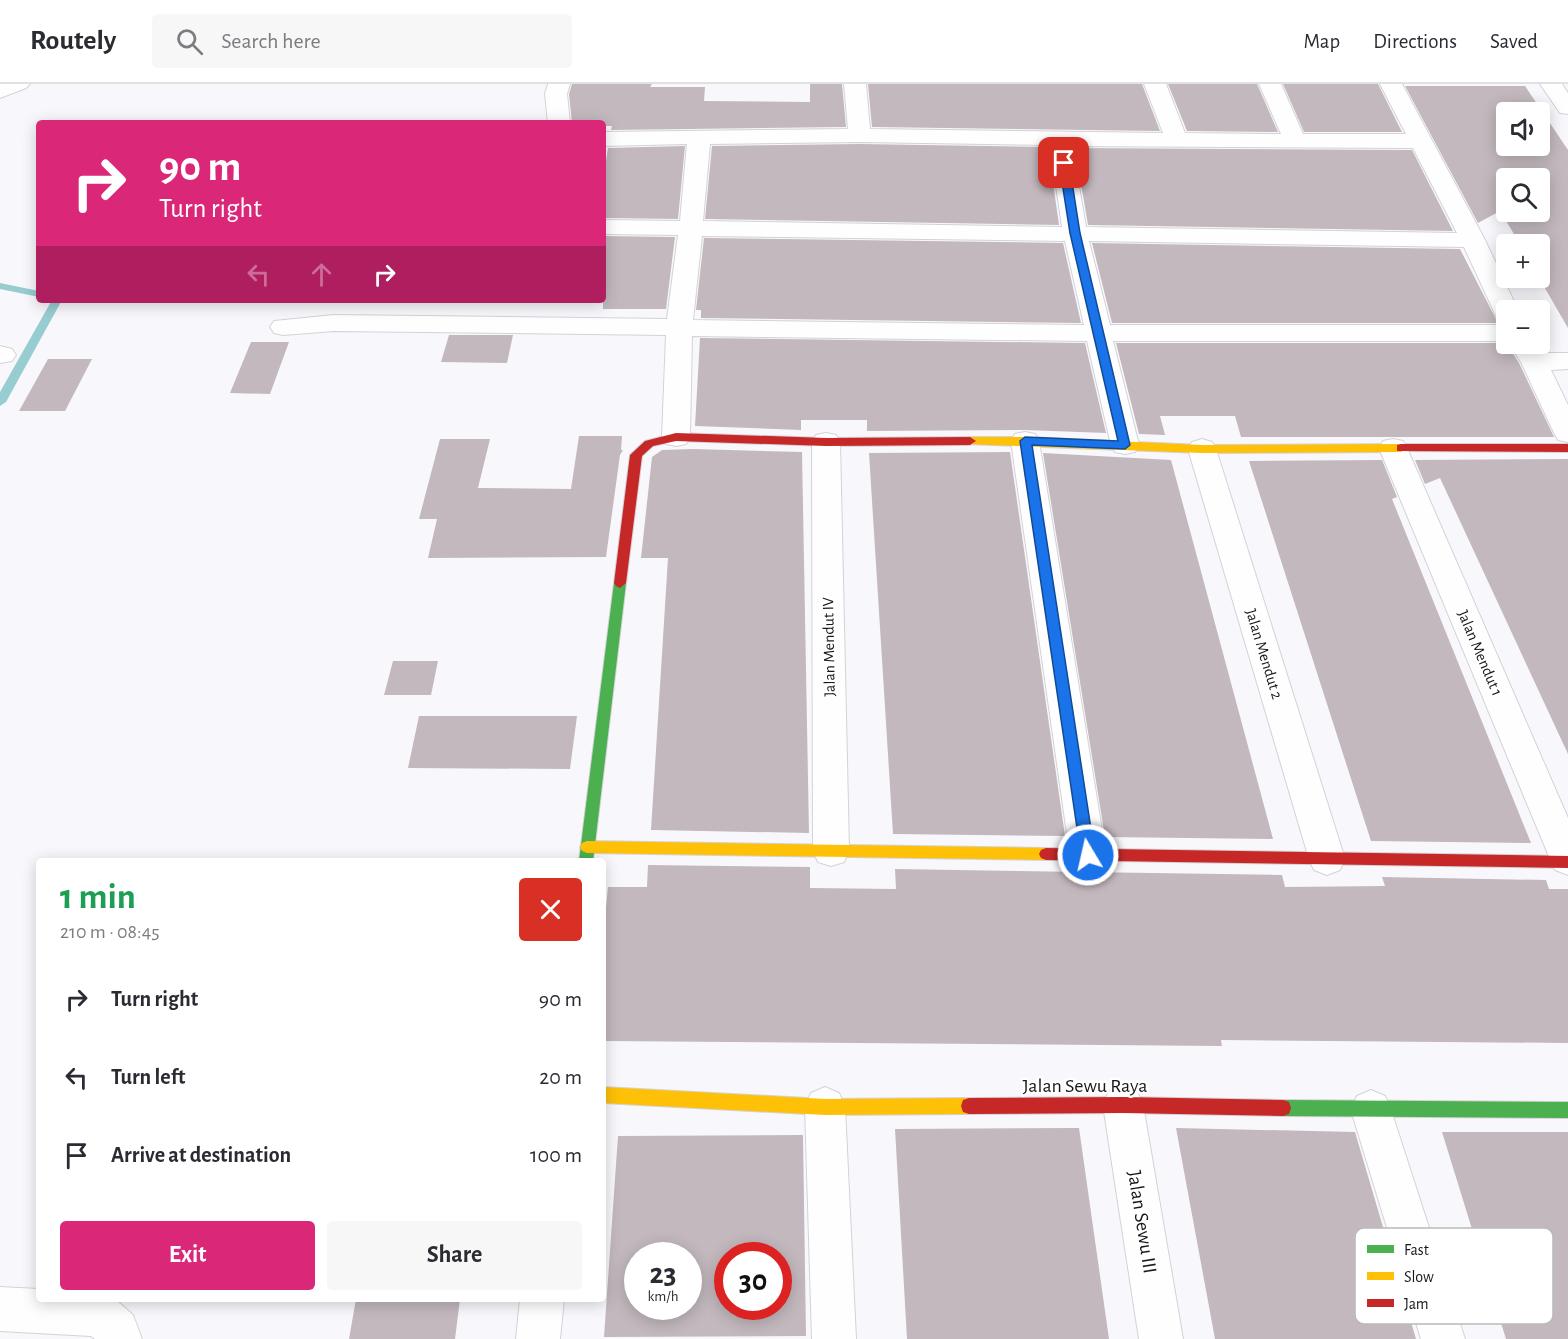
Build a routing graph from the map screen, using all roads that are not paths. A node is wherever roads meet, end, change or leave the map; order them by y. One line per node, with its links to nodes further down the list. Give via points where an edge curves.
1 (19, 84): 8 (street)
2 (559, 84): 10 (street)
3 (855, 84): 11 (street)
4 (1155, 84): 15 (street)
5 (1270, 84): 16 (street)
6 (1391, 84): 17 (street)
7 (1551, 84): 9 (street)
8 (0, 92)
9 (1568, 108)
10 (559, 120)
11 (860, 135): 13 (street); 14 (street)
12 (606, 139): 13 (street)
13 (699, 139): 19 (street)
14 (1060, 139): 15 (street); 20 (street)
15 (1176, 139): 16 (street)
16 (1294, 139): 17 (street)
17 (1419, 141): 21 (street)
18 (606, 227): 19 (street)
19 (691, 228): 20 (street); 24 (street)
20 (1075, 233): 21 (street); 25 (street)
21 (1473, 240): 22 (street)
22 (1500, 300)
23 (283, 327): 24 (street, via 334,323)
24 (679, 327): 25 (street); 31 (street)
25 (1099, 333): 26 (street); 34 (street)
26 (1496, 333)
27 (1528, 354): 30 (street)
28 (1533, 354): 29 (street)
29 (1568, 361)
30 (1568, 433)
31 (676, 437): 33 (street); 39 (street, via 653,440 641,446 636,455)
32 (1025, 441): 33 (street); 34 (street); 40 (street)
33 (826, 442): 38 (street, Jalan Mendut IV)
34 (1125, 445): 37 (street)
35 (1393, 448): 36 (street); 37 (street); 42 (street, Jalan Mendut 1)
36 (1568, 448)
37 (1202, 449): 41 (street, Jalan Mendut 2)
38 (831, 851): 39 (street); 40 (street)
39 (587, 854)
40 (1088, 855): 41 (street)
41 (1327, 858): 42 (street)
42 (1568, 860)
43 (606, 1095): 45 (street, Jalan Sewu Raya)
44 (1123, 1105): 45 (street, Jalan Sewu Raya); 46 (street, Jalan Sewu Raya); 55 (street, Jalan Sewu III)
45 (825, 1107): 54 (street)
46 (1371, 1110): 47 (street, Jalan Sewu Raya); 48 (street)
47 (1568, 1110)
48 (1408, 1228)
49 (542, 1302): 53 (street)
50 (0, 1309): 52 (street, via 98,1314 111,1322)
51 (1438, 1324): 56 (street)
52 (120, 1339)
53 (538, 1339)
54 (834, 1339)
55 (1161, 1339)
56 (1443, 1339)

